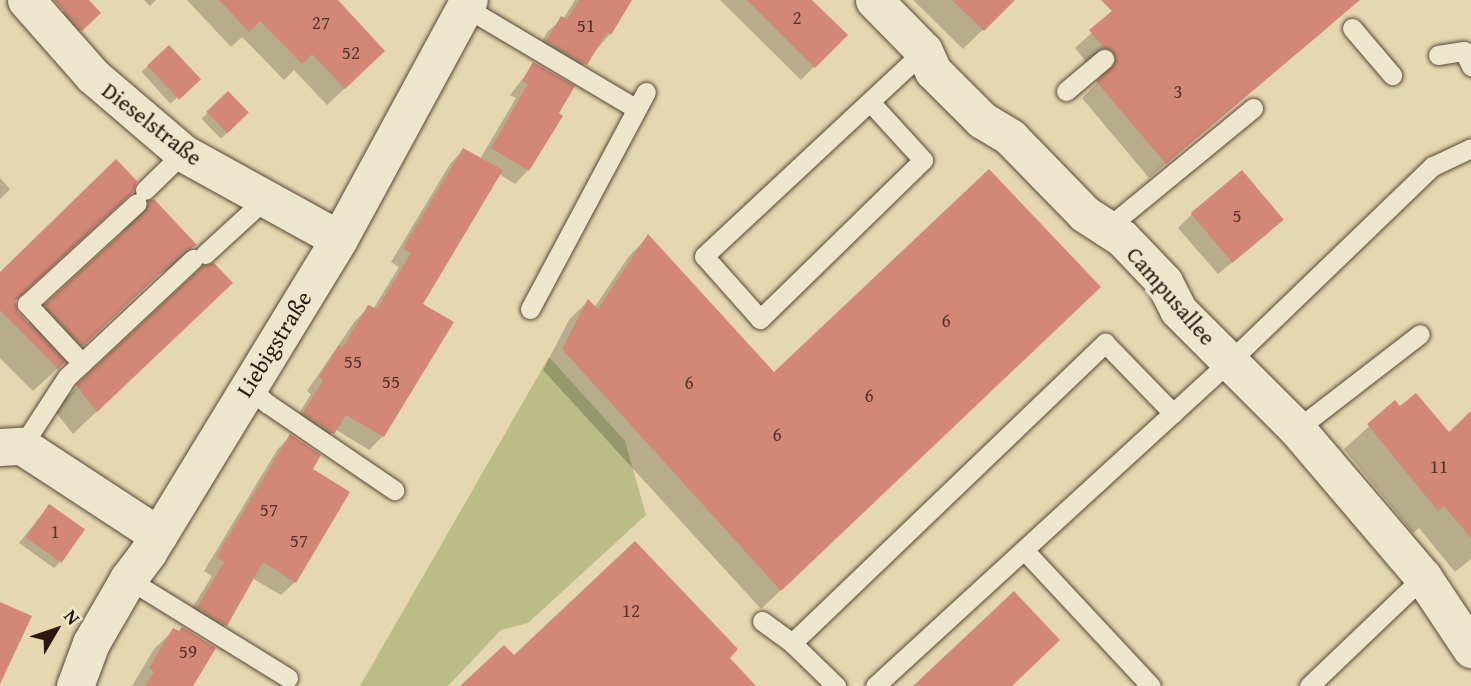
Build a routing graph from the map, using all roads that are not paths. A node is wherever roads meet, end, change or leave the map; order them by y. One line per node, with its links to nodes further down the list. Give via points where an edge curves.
1 (26, 0): 14 (street, Dieselstraße, via 93,76)
2 (874, 0): 5 (street, Campusallee)
3 (467, 4): 17 (street, Liebigstraße); 18 (lane, via 640,100)
4 (1352, 28): 9 (lane)
5 (924, 51): 11 (lane); 16 (street, Campusallee, via 933,71 982,120 1010,137 1086,214)
6 (1438, 55): 7 (lane)
7 (1469, 55)
8 (1104, 59): 10 (lane)
9 (1392, 75)
10 (1066, 91)
11 (871, 103): 11 (lane, via 711,236 704,256 760,319 923,160)
12 (1253, 108): 16 (lane)
13 (1471, 148): 20 (lane, via 1433,166)
14 (184, 153): 15 (street, Dieselstraße); 21 (lane, via 27,304)
15 (265, 199): 17 (street, Dieselstraße); 21 (lane)
16 (1107, 228): 20 (street, Campusallee, via 1164,282 1178,310)
17 (339, 239): 22 (street, Liebigstraße)
18 (530, 309)
19 (1420, 334): 24 (lane)
20 (1229, 362): 23 (lane); 24 (street, Campusallee)
21 (82, 363): 25 (lane)
22 (247, 386): 26 (lane); 27 (street, Liebigstraße)
23 (1173, 413): 28 (lane); 32 (lane, via 1105,343)
24 (1297, 429): 29 (street, Campusallee)
25 (11, 447): 27 (street)
26 (394, 490)
27 (158, 535): 30 (street, Liebigstraße)
28 (1024, 550): 37 (lane); 38 (lane)
29 (1423, 577): 33 (street, Campusallee); 39 (lane)
30 (128, 579): 34 (lane); 35 (street, Liebigstraße, via 91,643)
31 (762, 621): 32 (lane)
32 (792, 643): 36 (lane)
33 (1471, 649)
34 (288, 678)
35 (75, 686)
36 (836, 686)
37 (875, 686)
38 (1151, 686)
39 (1308, 686)

